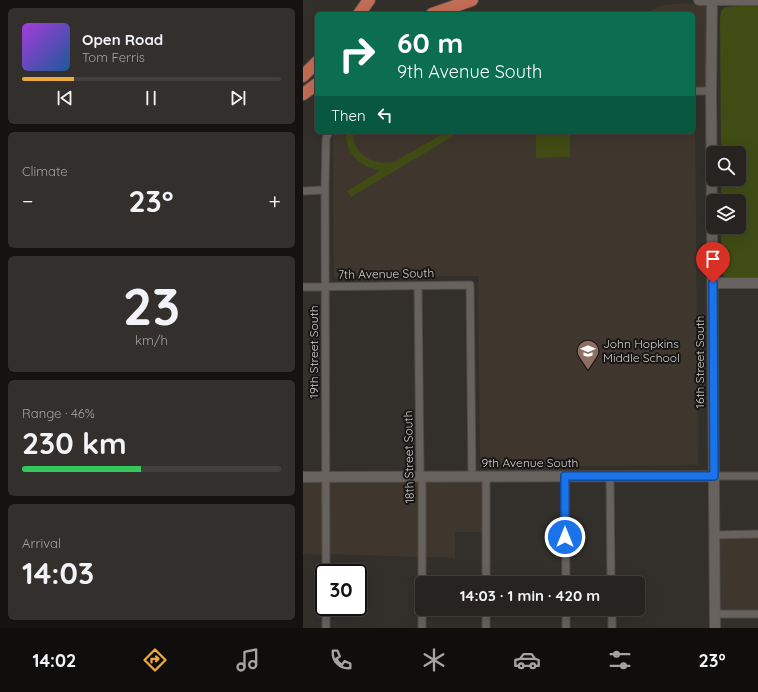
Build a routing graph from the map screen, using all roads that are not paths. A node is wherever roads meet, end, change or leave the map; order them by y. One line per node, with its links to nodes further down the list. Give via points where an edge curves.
1 (471, 0): 5 (highway)
2 (699, 0): 3 (street)
3 (712, 0): 4 (street); 10 (street, 16th Street South)
4 (758, 0)
5 (438, 12)
6 (315, 64): 7 (highway)
7 (303, 76)
8 (315, 85): 11 (highway)
9 (695, 91): 10 (street)
10 (711, 91): 15 (street, 16th Street South)
11 (303, 94)
12 (328, 134): 13 (street, 19th Street South)
13 (325, 190): 14 (street); 19 (street, 19th Street South)
14 (303, 191)
15 (713, 283): 16 (street); 24 (street, 16th Street South)
16 (758, 283)
17 (418, 286): 19 (street, 7th Avenue South); 20 (street, 7th Avenue South, via 470,286); 28 (street, 18th Street South)
18 (303, 288): 19 (street, 7th Avenue South)
19 (325, 288): 27 (street, 19th Street South)
20 (472, 476): 21 (street, 9th Avenue South); 28 (street, 9th Avenue South)
21 (486, 476): 22 (street, 9th Avenue South); 32 (street)
22 (565, 476): 23 (street, 9th Avenue South); 33 (street)
23 (610, 476): 24 (street, 9th Avenue South); 34 (street)
24 (714, 476): 25 (street, 9th Avenue South); 30 (street, 16th Street South)
25 (758, 476)
26 (303, 477): 27 (street, 9th Avenue South)
27 (325, 477): 28 (street, 9th Avenue South); 31 (street, 19th Street South)
28 (420, 477): 42 (street, 18th Street South)
29 (758, 534): 30 (street)
30 (715, 535): 35 (street, 16th Street South)
31 (326, 564)
32 (486, 576)
33 (566, 576)
34 (611, 576)
35 (715, 614): 36 (street); 46 (street, 16th Street South)
36 (758, 614)
37 (326, 616): 41 (street)
38 (486, 616): 43 (street)
39 (566, 616): 44 (street)
40 (612, 616): 45 (street)
41 (326, 628)
42 (422, 628)
43 (486, 628)
44 (566, 628)
45 (612, 628)
46 (715, 628)

